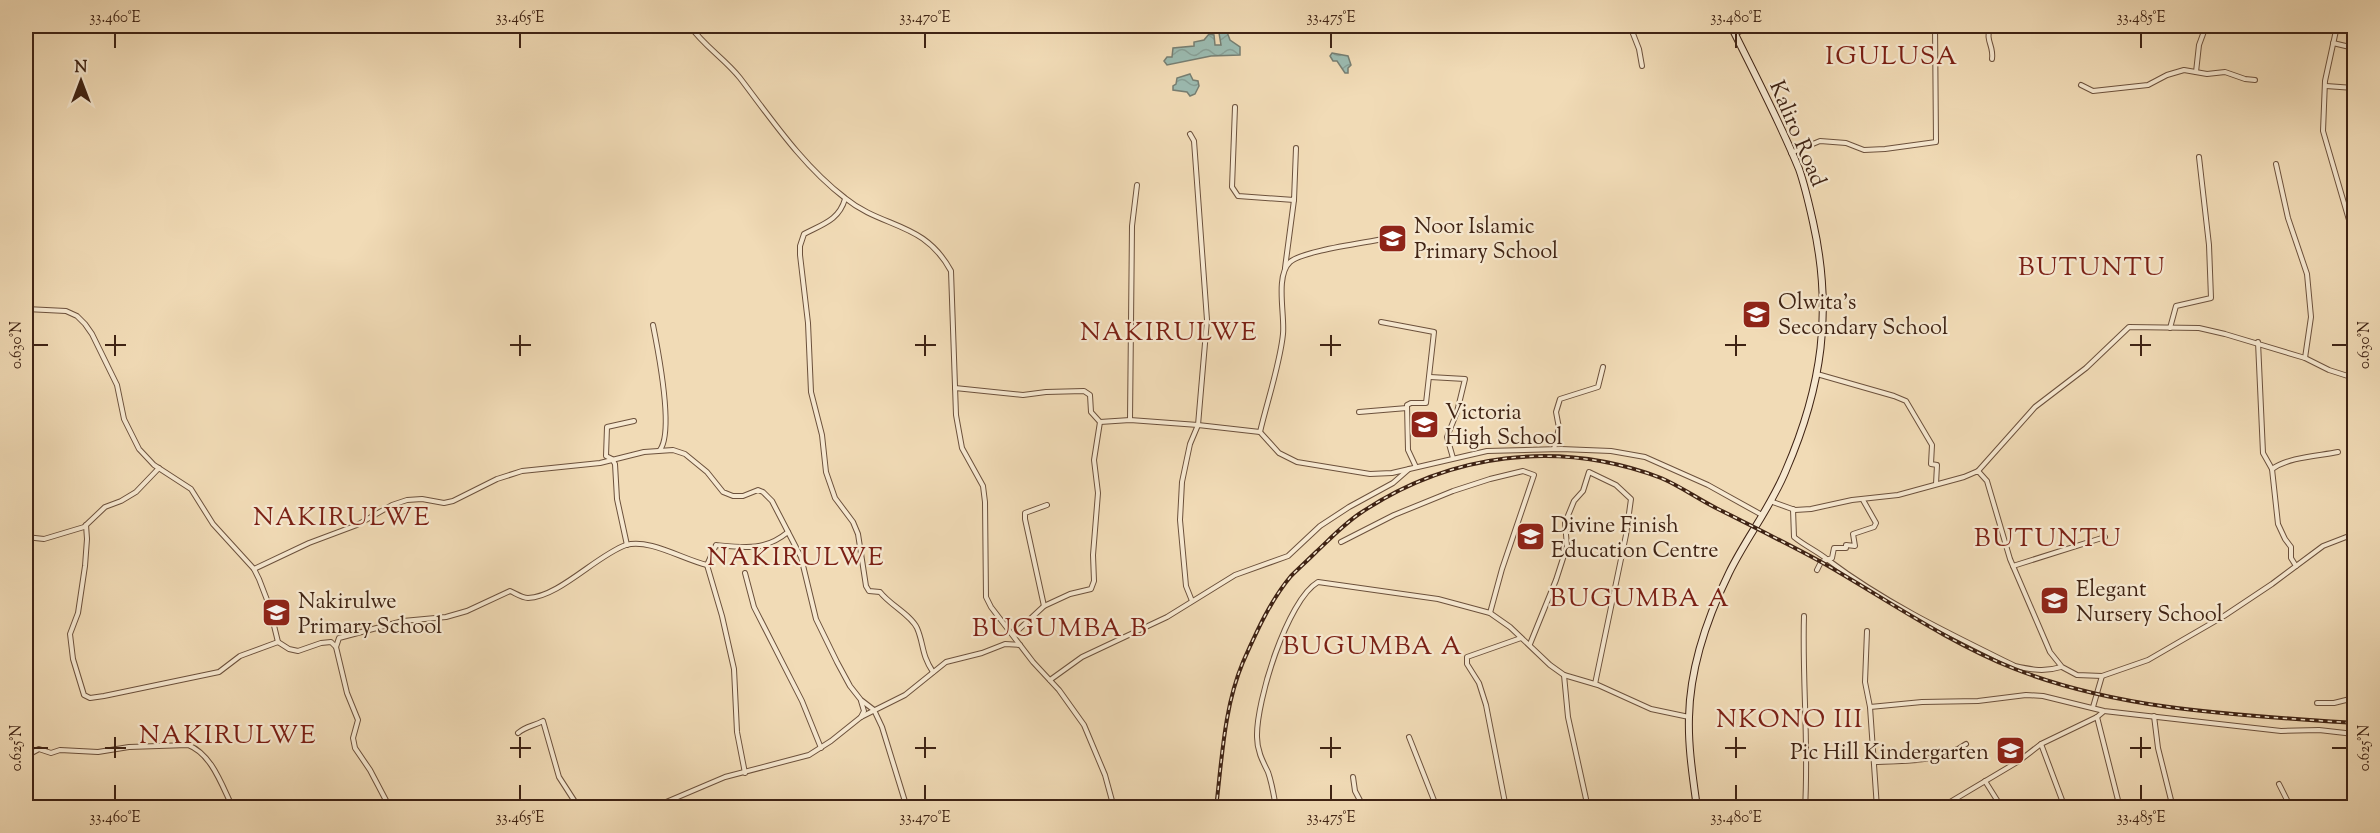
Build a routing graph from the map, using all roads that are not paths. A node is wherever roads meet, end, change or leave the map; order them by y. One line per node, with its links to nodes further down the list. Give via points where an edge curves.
1 (690, 26): 26 (street, via 740,78 794,148)
2 (1630, 26): 13 (street)
3 (1731, 26): 9 (main road, Kaliro Road)
4 (1750, 26): 9 (street)
5 (1935, 26): 22 (street, via 1936,141 1864,150 1846,142 1820,141)
6 (1990, 26): 12 (street, via 1987,36)
7 (2206, 26): 14 (street)
8 (2337, 26): 10 (street)
9 (1735, 34): 22 (main road, Kaliro Road)
10 (2332, 43): 11 (street); 17 (street)
11 (2355, 48)
12 (1992, 59)
13 (1642, 66)
14 (2196, 72): 15 (street, via 2224,72); 16 (street, via 2184,70 2148,85 2112,90 2093,91)
15 (2255, 80)
16 (2081, 85)
17 (2326, 86): 18 (street); 28 (street, via 2323,131)
18 (2355, 88)
19 (1235, 107): 27 (street, via 1232,187 1238,195)
20 (1190, 134): 48 (street, via 1194,141 1207,320)
21 (1296, 148): 27 (street)
22 (1791, 153): 39 (main road, Kaliro Road, via 1819,247 1823,318)
23 (2199, 157): 35 (street, via 2211,298 2176,306)
24 (2276, 164): 37 (street, via 2288,218 2307,274 2311,317)
25 (1137, 185): 45 (street, via 1132,226)
26 (845, 199): 42 (street, via 920,235 946,260 951,271); 94 (street, via 833,220 804,234 800,246 811,392 826,472 835,498 858,534 866,586 869,591 880,592 913,621)
27 (1293, 200): 31 (street)
28 (2352, 219): 30 (street)
29 (1383, 239): 31 (street, via 1309,254 1291,261)
30 (2355, 252)
31 (1285, 268): 49 (street, via 1283,334)
32 (26, 309): 56 (street, via 66,311 85,324 117,385 124,419 138,449)
33 (1381, 322): 40 (street, via 1434,332)
34 (653, 325): 51 (street, via 665,399 664,444)
35 (2170, 328): 36 (street, via 2199,328); 59 (street, via 2129,327 2086,368 2035,407)
36 (2258, 342): 37 (street); 58 (street, via 2263,453)
37 (2305, 358): 41 (street)
38 (1603, 368): 50 (street, via 1598,387 1560,399)
39 (1817, 374): 60 (street, via 1906,401 1932,446); 62 (main road, Kaliro Road, via 1803,428)
40 (1430, 377): 43 (street, via 1426,403 1411,403); 54 (street, via 1465,379 1447,437)
41 (2355, 378)
42 (955, 388): 47 (street, via 1023,395 1084,391 1090,395 1091,412); 85 (street, via 962,448 983,486 986,597)
43 (1407, 408): 44 (street); 55 (street, via 1408,450)
44 (1359, 412)
45 (1130, 420): 47 (street); 48 (street)
46 (634, 421): 53 (street, via 607,427 606,456)
47 (1100, 422): 81 (street, via 1094,460 1098,493 1094,581 1091,589)
48 (1198, 425): 49 (street); 80 (street, via 1182,482 1180,520 1186,586)
49 (1260, 432): 57 (street, via 1279,453 1297,462 1370,474)
50 (1554, 449): 54 (street, via 1487,451); 65 (street, via 1595,449 1645,457)
51 (659, 450): 53 (street); 67 (street, via 685,454 723,492 733,496 764,492)
52 (2338, 452): 58 (street)
53 (612, 459): 72 (street); 77 (street, via 512,473 444,503 407,500)
54 (1453, 459): 55 (street)
55 (1416, 467): 57 (street)
56 (159, 468): 66 (street, via 136,492 105,507); 77 (street, via 191,489 213,524)
57 (1409, 469): 80 (street, via 1393,483 1310,533 1288,556 1235,575)
58 (2272, 469): 76 (street, via 2277,524 2291,547)
59 (1978, 471): 60 (street); 75 (street, via 1987,481)
60 (1936, 484): 61 (street)
61 (1863, 500): 64 (street); 73 (street, via 1874,516 1874,527 1853,534 1855,546 1834,548)
62 (1770, 501): 64 (street); 65 (main road, Kaliro Road)
63 (1047, 505): 81 (street, via 1025,513)
64 (1793, 509): 73 (street, via 1794,537)
65 (1763, 515): 108 (main road, Kaliro Road, via 1729,572 1712,611 1697,658)
66 (86, 525): 69 (street, via 44,539); 87 (street, via 85,566 78,613 70,634 84,695 104,696 219,672 240,656)
67 (788, 532): 74 (street, via 774,544 743,548 716,545); 100 (street, via 801,557 816,619 844,677)
68 (2355, 534): 76 (street, via 2323,546)
69 (26, 537)
70 (2104, 537): 75 (street)
71 (1341, 542): 82 (street, via 1453,491 1522,471 1534,475)
72 (627, 545): 74 (street, via 652,546); 90 (street, via 540,594 526,598 510,591 446,617 403,621 339,638)
73 (1828, 560): 78 (street, via 1821,562); 93 (street, via 1895,606 2015,666 2033,671)
74 (707, 565): 118 (street, via 734,669 737,732)
75 (2013, 566): 93 (street, via 2050,652)
76 (2296, 566): 96 (street, via 2224,616 2148,660)
77 (254, 569): 87 (street)
78 (1817, 570)
79 (745, 573): 115 (street, via 754,607 802,701)
80 (1192, 601): 97 (street, via 1082,657)
81 (1044, 606): 85 (street)
82 (1490, 613): 86 (street); 129 (street, via 1438,599 1369,588 1324,582 1312,585 1288,622 1260,702 1259,755 1268,772)
83 (1804, 616): 135 (street)
84 (1867, 631): 102 (street, via 1865,682)
85 (1013, 634): 89 (street)
86 (1521, 638): 88 (street); 132 (street, via 1467,657 1486,705)
87 (278, 642): 90 (street, via 298,651 321,643 331,642)
88 (1530, 644): 95 (street); 98 (street, via 1567,546 1565,523 1589,472 1616,484 1631,499)
89 (1020, 645): 94 (street, via 1005,644 955,658); 97 (street)
90 (336, 647): 124 (street, via 358,720 353,738 355,748)
91 (2355, 650): 92 (street)
92 (2355, 658)
93 (2062, 667): 96 (street, via 2077,675)
94 (933, 672): 104 (street, via 905,695)
95 (1564, 675): 98 (street); 133 (street, via 1568,717)
96 (2102, 676): 103 (street)
97 (1050, 680): 128 (street, via 1084,725)
98 (1595, 684): 108 (street, via 1651,709)
99 (2355, 698): 101 (street)
100 (861, 700): 104 (street); 107 (street)
101 (2317, 703)
102 (1870, 706): 103 (street, via 2026,695); 117 (street)
103 (2092, 707): 105 (street)
104 (874, 710): 107 (street); 127 (street)
105 (2104, 711): 106 (street); 109 (street)
106 (2154, 716): 111 (street); 122 (street)
107 (861, 717): 115 (street)
108 (1689, 717): 134 (main road, Kaliro Road)
109 (2097, 717): 114 (street); 140 (street)
110 (518, 734): 125 (street, via 543,721 559,777)
111 (2355, 734)
112 (1409, 737): 131 (street)
113 (1966, 744): 117 (street, via 1954,752 1928,758)
114 (2041, 744): 120 (street); 139 (street)
115 (821, 748): 118 (street)
116 (26, 756): 123 (street, via 39,749 51,753 98,752 188,745 196,748 213,767)
117 (1874, 762): 136 (street)
118 (745, 772): 126 (street)
119 (1353, 777): 130 (street, via 1354,791)
120 (1985, 781): 137 (street); 138 (street)
121 (2279, 784): 141 (street, via 2288,802)
122 (2172, 804)
123 (233, 807)
124 (390, 807)
125 (579, 807)
126 (652, 807)
127 (907, 807)
128 (1114, 807)
129 (1276, 807)
130 (1364, 807)
131 (1437, 807)
132 (1506, 807)
133 (1588, 807)
134 (1697, 807)
135 (1805, 807)
136 (1877, 807)
137 (1940, 807)
138 (2001, 807)
139 (2065, 807)
140 (2120, 807)
141 (2285, 807)

